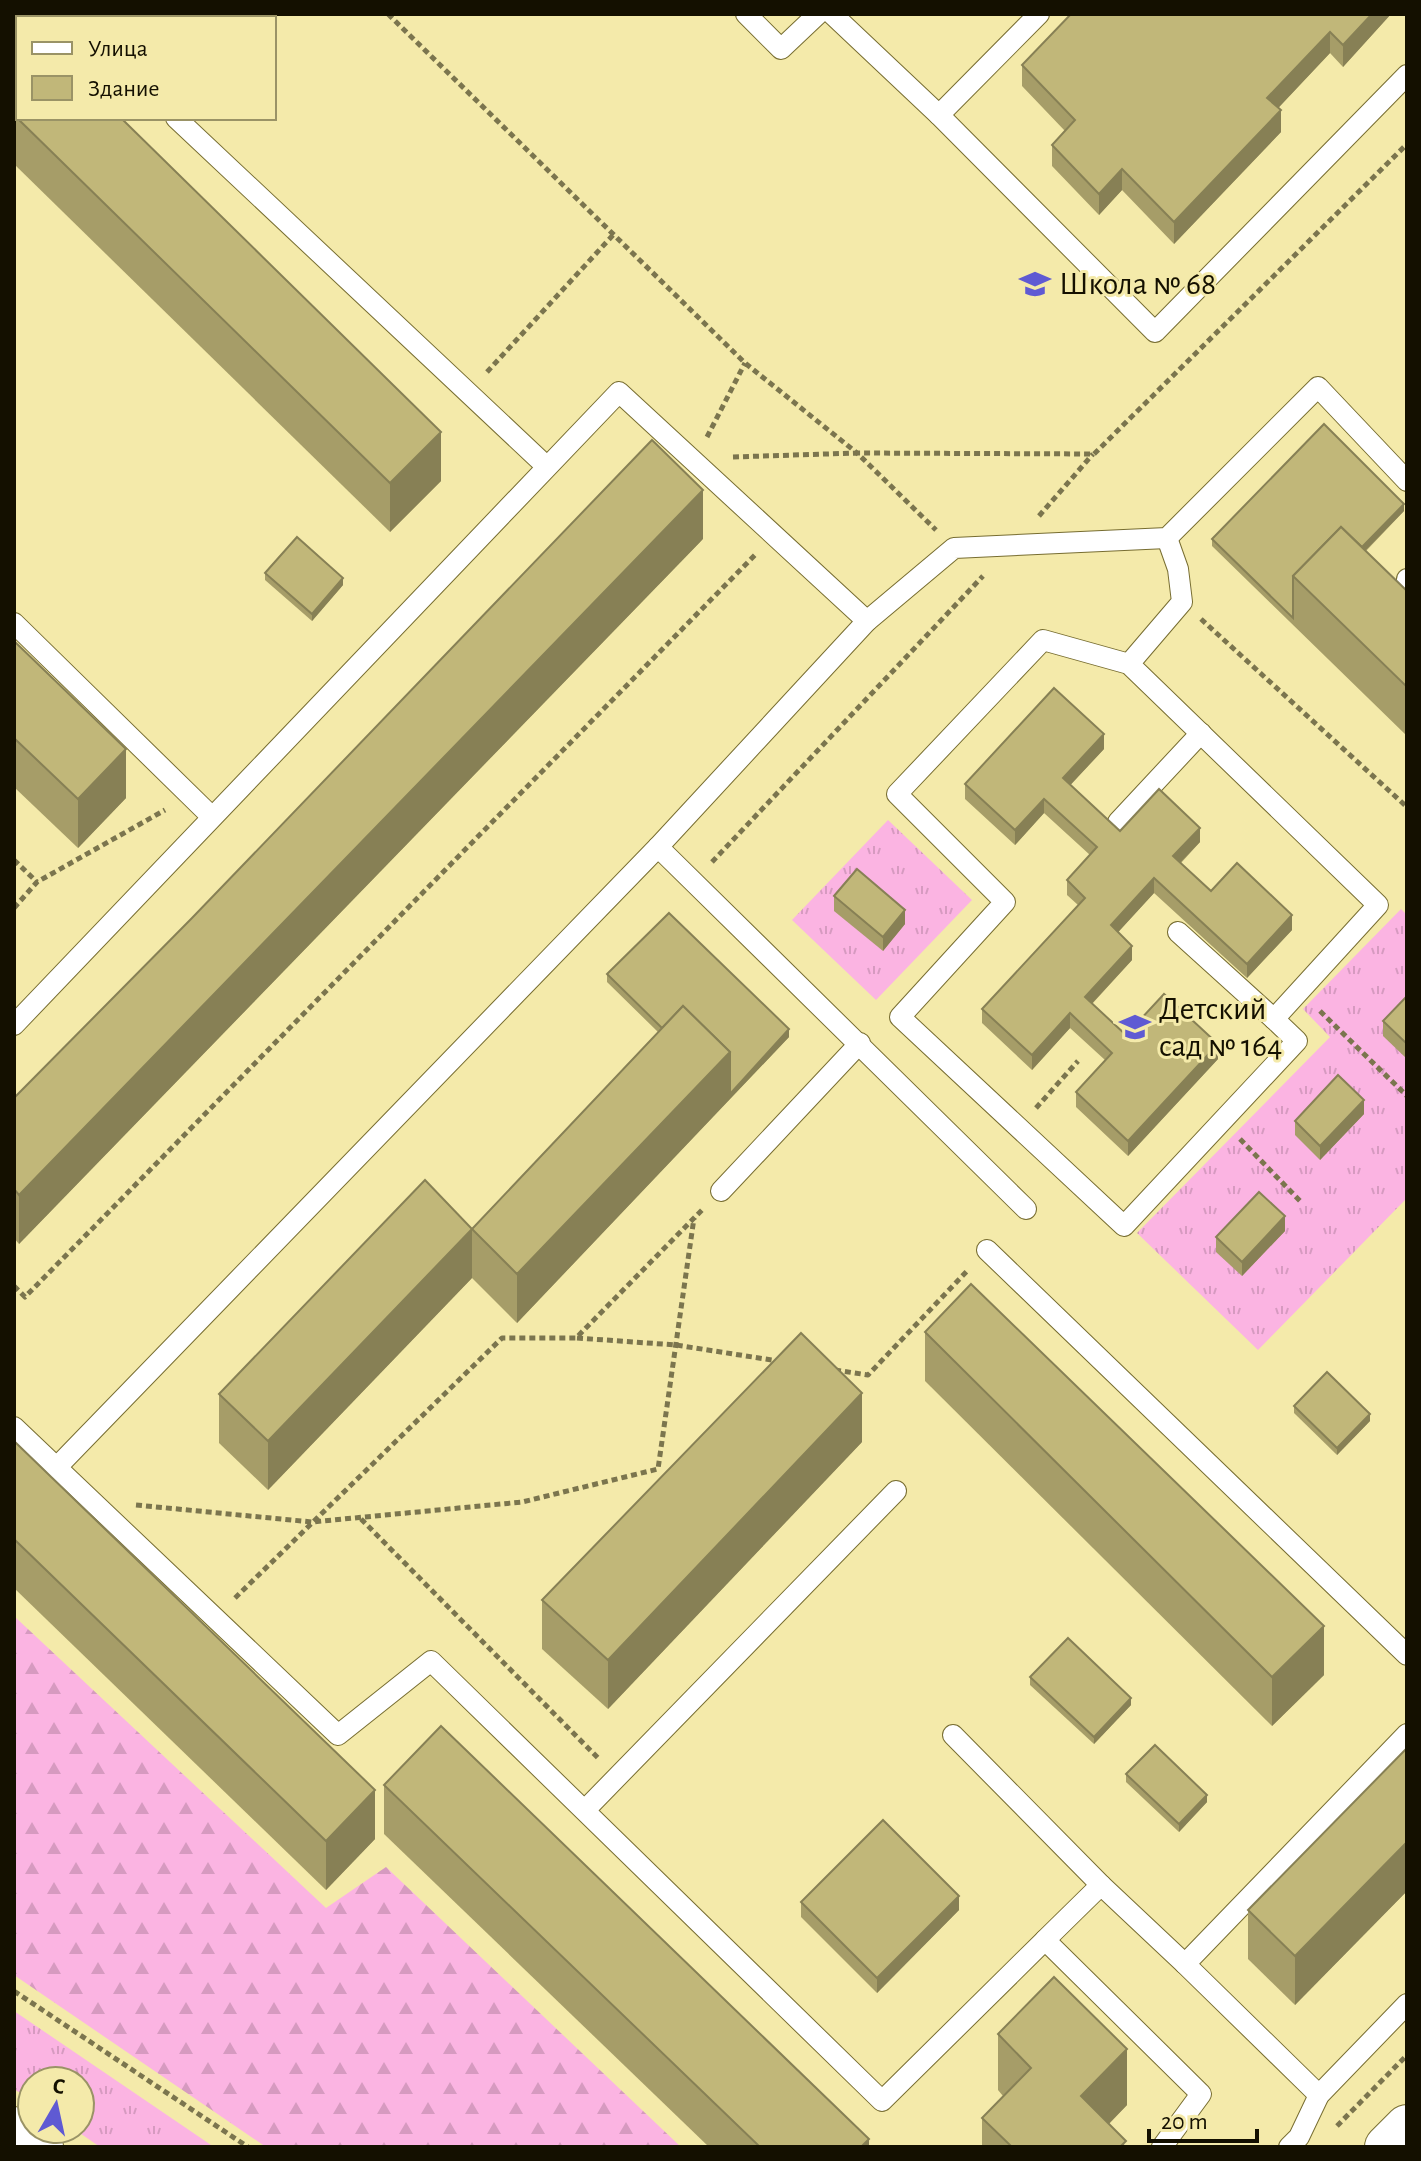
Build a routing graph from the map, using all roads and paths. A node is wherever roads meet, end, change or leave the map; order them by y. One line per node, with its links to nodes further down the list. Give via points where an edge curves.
1 (388, 14): 10 (path)
2 (746, 14): 3 (lane, via 781,49)
3 (818, 14)
4 (832, 14): 7 (lane)
5 (1039, 14): 7 (lane)
6 (1407, 75): 7 (lane, via 1155,332)
7 (939, 115)
8 (178, 120): 12 (lane)
9 (1407, 144): 14 (path)
10 (614, 234): 11 (path); 12 (path)
11 (745, 363): 13 (path); 15 (path)
12 (468, 392): 16 (lane)
13 (857, 453): 14 (path); 15 (path); 21 (path)
14 (1094, 454): 20 (path)
15 (695, 458): 16 (lane, via 619,392); 18 (lane)
16 (545, 465): 29 (lane)
17 (1407, 481): 19 (lane, via 1318,387)
18 (775, 534): 23 (lane); 48 (path, via 25,1297)
19 (1167, 538): 20 (lane); 22 (lane)
20 (1011, 546): 21 (lane); 34 (path)
21 (954, 548): 23 (lane)
22 (1182, 602): 25 (lane); 28 (path)
23 (867, 621): 31 (lane)
24 (14, 623): 27 (lane)
25 (1129, 664): 26 (lane); 42 (lane, via 1043,640 897,794 1005,902 900,1017 1124,1226)
26 (1201, 733): 30 (lane); 37 (lane, via 1378,905)
27 (190, 796): 29 (lane); 33 (path)
28 (1407, 807)
29 (212, 817): 39 (lane)
30 (1118, 822)
31 (658, 847): 34 (lane); 54 (lane)
32 (14, 860): 33 (path)
33 (37, 882): 35 (path)
34 (693, 882): 40 (lane)
35 (14, 908)
36 (1178, 932): 38 (lane)
37 (1299, 991): 38 (lane); 41 (path)
38 (1274, 1019): 42 (lane, via 1297,1041)
39 (14, 1025)
40 (860, 1043): 43 (lane); 45 (lane)
41 (1407, 1096)
42 (1223, 1121): 44 (path)
43 (721, 1191): 46 (path)
44 (1301, 1202)
45 (1026, 1209)
46 (694, 1218): 49 (path); 50 (path)
47 (987, 1250): 52 (path, via 868,1375); 60 (lane)
48 (14, 1286)
49 (576, 1338): 50 (path); 58 (path, via 502,1338)
50 (676, 1345): 51 (path); 57 (path, via 658,1469 522,1502)
51 (779, 1361)
52 (824, 1368)
53 (14, 1427): 54 (lane)
54 (56, 1468): 56 (lane)
55 (896, 1491): 63 (lane)
56 (91, 1501): 58 (path); 59 (lane)
57 (360, 1518): 58 (path); 63 (path)
58 (312, 1522): 59 (path)
59 (215, 1619): 64 (lane, via 338,1735 431,1661)
60 (1407, 1655)
61 (1407, 1734): 67 (lane)
62 (953, 1735): 65 (lane)
63 (617, 1777): 64 (lane)
64 (585, 1810): 66 (lane, via 882,2101)
65 (1101, 1885): 66 (lane); 67 (lane)
66 (1045, 1940): 77 (lane, via 1201,2094)
67 (1185, 1964): 71 (lane)
68 (14, 1991): 76 (path)
69 (1407, 2004): 71 (lane)
70 (1407, 2055): 74 (path)
71 (1319, 2095): 78 (lane)
72 (1407, 2127): 79 (main road)
73 (14, 2129): 75 (main road)
74 (1327, 2137)
75 (41, 2147)
76 (248, 2147)
77 (1162, 2147)
78 (1289, 2147)
79 (1387, 2147)

